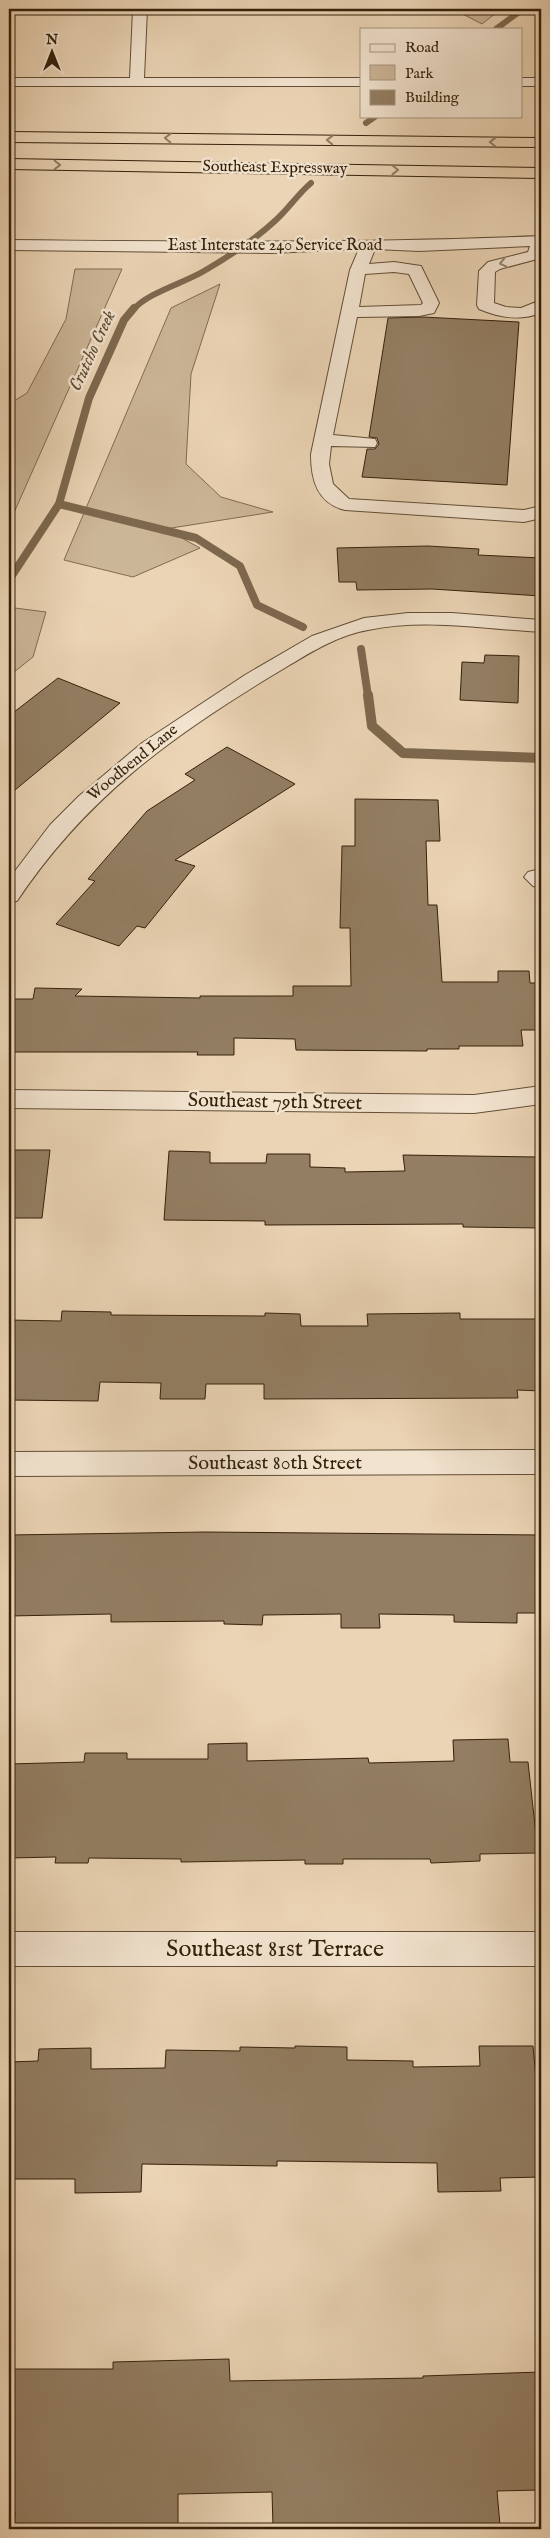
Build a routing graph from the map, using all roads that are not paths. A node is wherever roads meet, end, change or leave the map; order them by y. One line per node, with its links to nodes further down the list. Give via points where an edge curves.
1 (140, 9): 3 (street)
2 (9, 82): 3 (street)
3 (137, 82): 4 (street)
4 (360, 82)
5 (522, 82): 6 (street)
6 (541, 82)
7 (9, 136): 8 (highway, Southeast Expressway, one-way to 7)
8 (541, 143)
9 (9, 164): 10 (highway, Southeast Expressway, one-way to 10)
10 (541, 175)
11 (541, 241): 12 (street, East Interstate 240 Service Road, via 420,246); 14 (street)
12 (369, 244): 13 (street, East Interstate 240 Service Road, via 271,248); 15 (street)
13 (9, 245)
14 (534, 261): 16 (street, one-way to 16, via 494,265 486,271 485,305 513,313 527,312)
15 (358, 270): 17 (street); 17 (street, via 394,267 416,270 431,303 428,309 419,311)
16 (541, 305)
17 (349, 312): 18 (street)
18 (324, 435): 19 (street); 20 (street, via 320,476 328,495 345,504 524,516)
19 (369, 438)
20 (541, 512)
21 (541, 626): 22 (street, Woodbend Lane, via 440,620 386,621 337,632 313,643 189,718 102,785 44,845)
22 (9, 896)
23 (541, 1095): 24 (street, Southeast 79th Street, via 474,1104)
24 (9, 1099)
25 (541, 1462): 26 (street, Southeast 80th Street)
26 (9, 1464)
27 (9, 1949): 28 (street, Southeast 81st Terrace)
28 (541, 1949)

